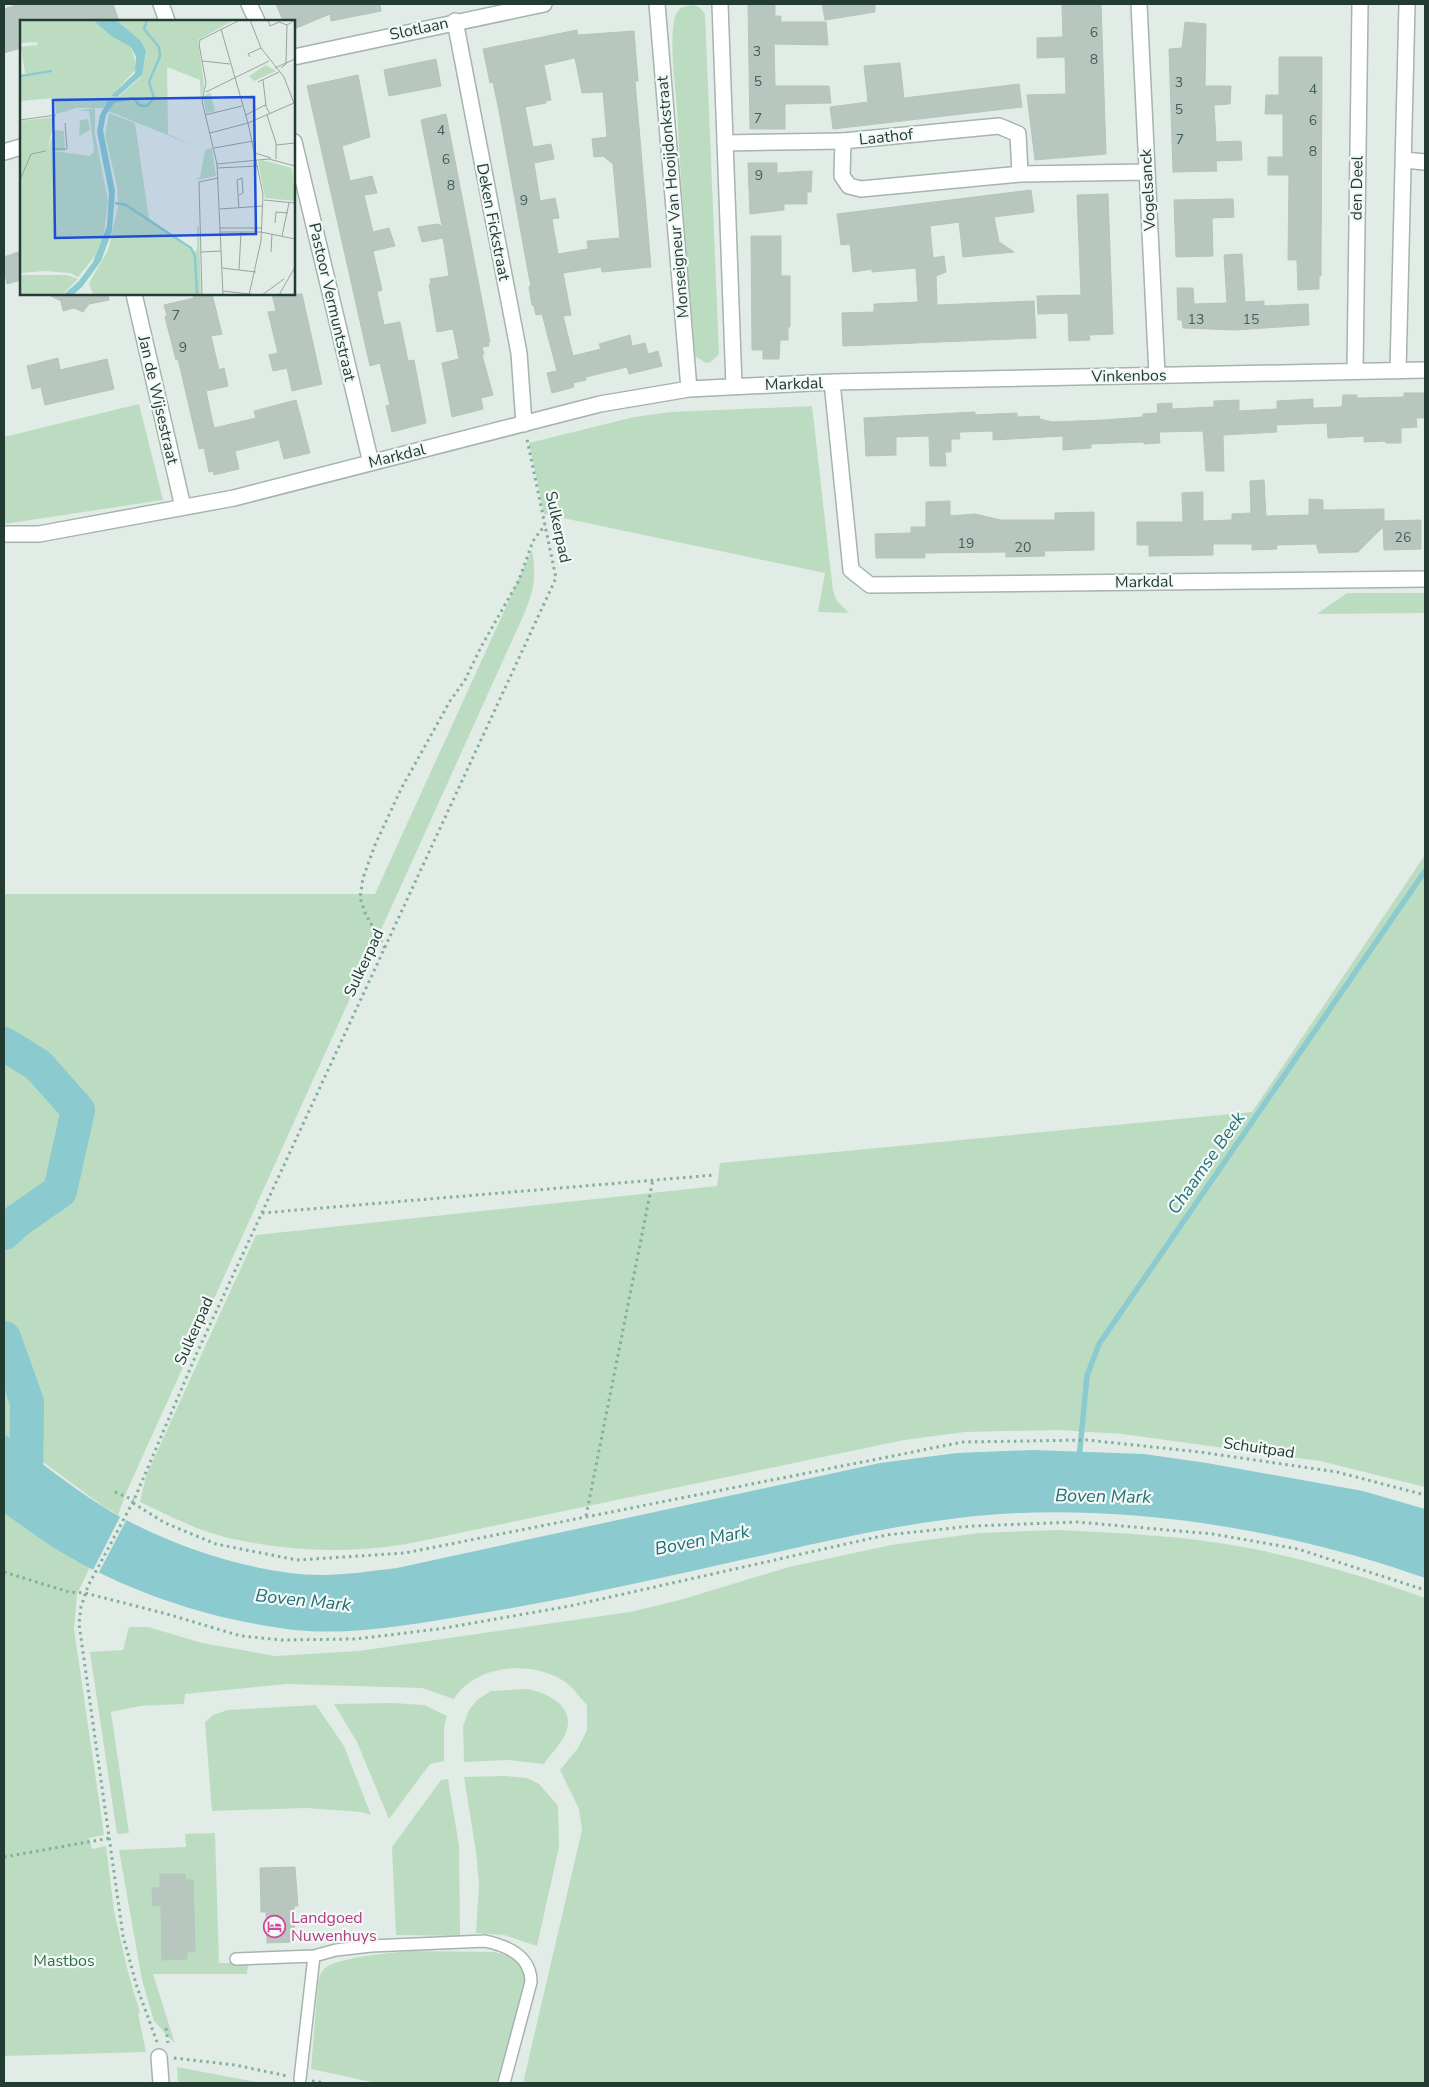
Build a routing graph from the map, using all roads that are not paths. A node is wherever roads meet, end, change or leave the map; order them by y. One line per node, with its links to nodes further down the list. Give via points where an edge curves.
1 (161, 4): 9 (street)
2 (250, 4): 10 (street)
3 (544, 4): 11 (street, Slotlaan)
4 (657, 4): 29 (street, Monseigneur Van Hooijdonkstraat)
5 (720, 4): 14 (street)
6 (1140, 4): 20 (street, Vogelsanck)
7 (1360, 4): 25 (street, den Deel)
8 (1407, 4): 18 (street)
9 (167, 20)
10 (257, 20)
11 (455, 21): 12 (street, Slotlaan); 30 (street, Deken Fickstraat, via 519,353)
12 (295, 56)
13 (843, 141): 14 (street); 21 (street, Laathof, via 999,126 1018,134); 21 (street, Laathof, via 842,176 848,186 861,189)
14 (726, 143): 28 (street)
15 (295, 146): 31 (street, Pastoor Vermuntstraat)
16 (20, 147): 17 (street)
17 (4, 152)
18 (1404, 160): 19 (street); 23 (street)
19 (1425, 162)
20 (1147, 172): 21 (street, Laathof); 26 (street, Vogelsanck)
21 (1020, 174)
22 (134, 295): 32 (street, Jan de Wijsestraat)
23 (1398, 370): 24 (street, Vinkenbos); 25 (street, Vinkenbos)
24 (1425, 370)
25 (1355, 371): 26 (street, Vinkenbos)
26 (1157, 375): 27 (street, Vinkenbos)
27 (832, 382): 28 (street, Markdal); 34 (street, Markdal, via 851,570 870,584)
28 (734, 386): 29 (street, Markdal)
29 (689, 389): 30 (street, Markdal, via 600,404)
30 (524, 424): 31 (street, Markdal)
31 (371, 463): 32 (street, Markdal, via 234,498)
32 (183, 507): 33 (street, Markdal, via 39,534)
33 (4, 534)
34 (1425, 579)
35 (314, 1956): 36 (lane); 38 (lane); 40 (lane, via 371,1946 485,1941 499,1944 524,1958 531,1972 531,1982)
36 (236, 1960)
37 (158, 2057): 39 (street)
38 (300, 2078)
39 (161, 2083)
40 (504, 2083)

